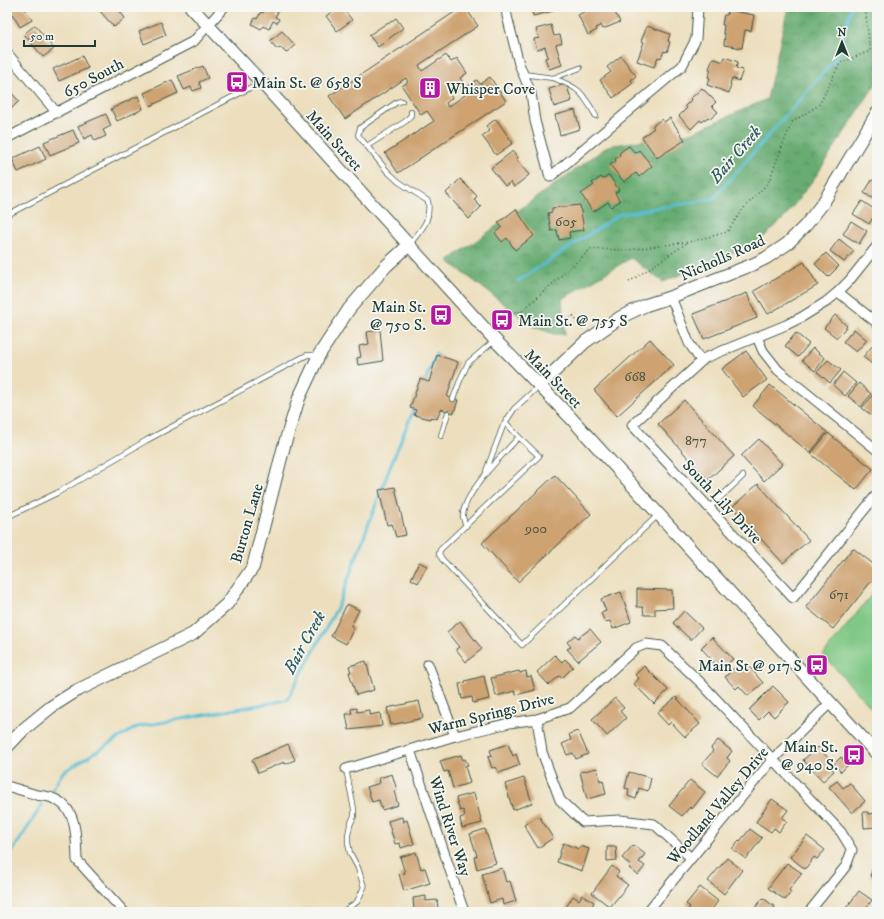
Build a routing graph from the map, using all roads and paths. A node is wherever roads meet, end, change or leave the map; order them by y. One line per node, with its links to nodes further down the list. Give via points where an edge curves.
1 (191, 7): 6 (street, Main Street)
2 (224, 7): 6 (street, 650 South)
3 (506, 7): 9 (street)
4 (698, 7): 9 (street, via 696,40 682,66 550,177 535,121 531,93)
5 (865, 7): 20 (path, via 870,51 840,63 819,104 792,122 768,183 744,208 727,232)
6 (208, 26): 11 (street, Main Street); 14 (street, 650 South, via 194,41)
7 (7, 53): 14 (street)
8 (580, 68): 10 (lane)
9 (523, 74): 10 (lane)
10 (553, 78): 16 (lane, via 578,89)
11 (261, 82): 19 (lane); 21 (street, Main Street)
12 (402, 101): 18 (lane, via 360,128 358,135)
13 (411, 112): 18 (lane, via 406,121)
14 (57, 113): 17 (street, 650 South)
15 (877, 113): 25 (street, Nicholls Road, via 823,203 787,244 754,264)
16 (596, 116)
17 (7, 138)
18 (367, 146): 21 (lane, via 399,182 428,201 430,210 427,222)
19 (7, 215)
20 (689, 242): 23 (path); 27 (path, via 628,250 591,250)
21 (409, 245): 33 (street, Main Street); 34 (street, Burton Lane, via 386,266 349,309)
22 (877, 246): 24 (street)
23 (629, 282)
24 (838, 292): 30 (street); 32 (street, via 802,317)
25 (671, 297): 35 (street, via 689,343); 36 (street, Nicholls Road, via 646,305 609,324)
26 (499, 312): 27 (path)
27 (521, 312): 29 (path, via 531,324 552,326)
28 (576, 313): 29 (path)
29 (572, 316): 31 (path)
30 (877, 323)
31 (583, 329)
32 (757, 337): 35 (street, via 712,354); 42 (street, via 778,370)
33 (495, 340): 36 (street, Main Street); 37 (lane, via 468,363)
34 (319, 355): 48 (lane, via 307,355 147,440 56,493); 54 (street, Burton Lane, via 299,398 284,446 253,567 227,604 193,634 76,691 57,703 24,729)
35 (701, 361): 46 (street, South Lily Drive, via 632,425)
36 (539, 386): 39 (lane, via 514,410); 47 (street, Main Street)
37 (453, 399)
38 (448, 412): 40 (lane)
39 (506, 423): 41 (lane); 43 (lane)
40 (441, 436)
41 (519, 437): 43 (lane); 49 (lane, via 539,456)
42 (877, 450)
43 (485, 474): 49 (lane, via 462,515)
44 (743, 476): 46 (lane)
45 (877, 494): 46 (street, South Lily Drive, via 793,598)
46 (709, 508)
47 (659, 514): 49 (lane, via 522,645 439,554 440,550); 51 (street, Main Street)
48 (7, 517)
49 (466, 526)
50 (428, 664): 53 (street)
51 (830, 703): 56 (street, Main Street); 57 (street, Woodland Valley Drive)
52 (537, 719): 53 (street, Warm Springs Drive); 57 (street, Warm Springs Drive, via 570,708 636,648 646,644 662,646 702,684); 60 (street, via 542,752 560,800 583,822 620,820 654,824)
53 (455, 736): 55 (street, Warm Springs Drive)
54 (7, 747)
55 (410, 750): 58 (street, Warm Springs Drive); 64 (street, Wind River Way)
56 (877, 754)
57 (772, 759): 60 (street, Woodland Valley Drive); 65 (street, Warm Springs Drive, via 841,832 852,850 846,866)
58 (346, 769): 63 (lane, via 354,809 348,843 364,887 357,902)
59 (7, 786): 62 (street, via 52,798 66,806 74,820 77,860)
60 (691, 858): 61 (street, Woodland Valley Drive)
61 (650, 911)
62 (124, 912)
63 (342, 912)
64 (464, 912)
65 (809, 912)

